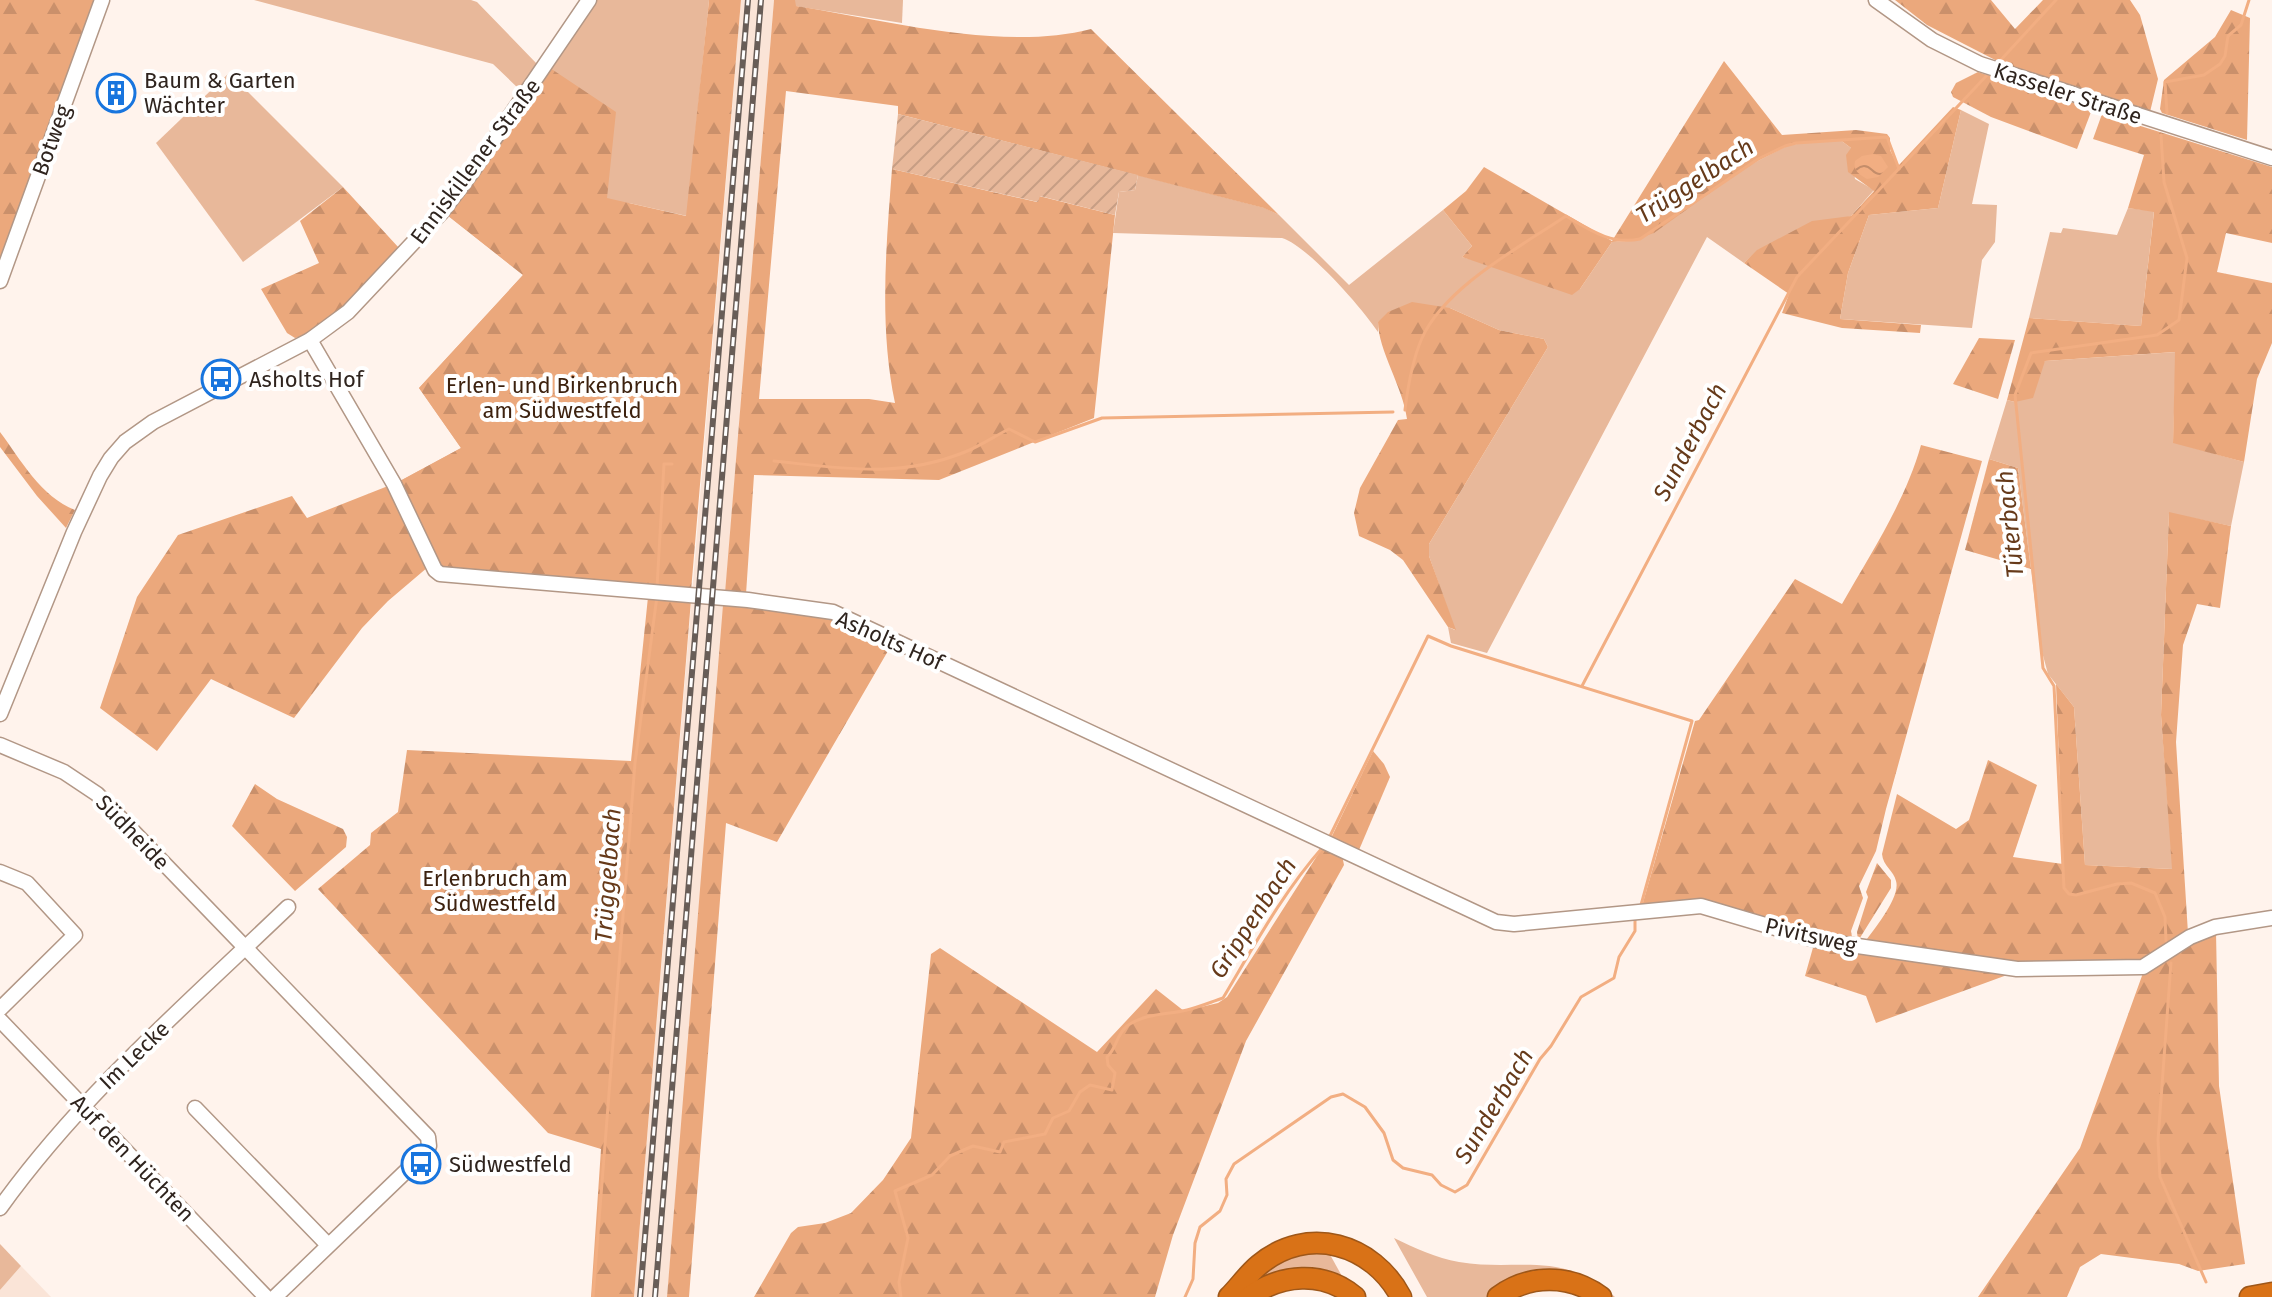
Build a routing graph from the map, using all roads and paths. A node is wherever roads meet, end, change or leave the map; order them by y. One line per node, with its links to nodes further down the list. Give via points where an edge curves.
1 (102, 0): 5 (street, Botweg)
2 (589, 0): 6 (street, Enniskillener Straße, via 441,213 354,306)
3 (1876, 0): 4 (street, Kasseler Straße, via 1932,40 2005,74)
4 (2272, 158)
5 (0, 281)
6 (310, 340): 7 (street, Enniskillener Straße, via 153,422 111,458 74,532); 9 (street, Asholts Hof, via 440,574 833,612)
7 (0, 714)
8 (0, 745): 13 (street, Südheide, via 64,772 97,794)
9 (1355, 855): 12 (street, Pivitsweg, via 1504,924 1701,906 1816,940 2017,969 2143,967 2215,927)
10 (0, 872): 14 (street, via 27,883 75,935)
11 (288, 907): 13 (street)
12 (2272, 918)
13 (246, 947): 16 (street, Im Lecke); 19 (street, Südheide, via 429,1142 427,1151)
14 (0, 1009)
15 (0, 1020): 16 (street, Auf den Hüchten)
16 (83, 1105): 18 (street, Im Lecke); 22 (street, Auf den Hüchten)
17 (195, 1108): 19 (street)
18 (0, 1208)
19 (328, 1245): 23 (street)
20 (1397, 1289): 24 (highway, via 1374,1263 1353,1250 1323,1242 1296,1245 1268,1259)
21 (2272, 1293): 29 (highway)
22 (266, 1297)
23 (275, 1297)
24 (1229, 1297)
25 (1249, 1297): 26 (highway, via 1277,1281 1302,1277 1333,1283)
26 (1355, 1297)
27 (1498, 1297): 28 (highway, via 1523,1283 1552,1279 1584,1286)
28 (1601, 1297)
29 (2250, 1297)

